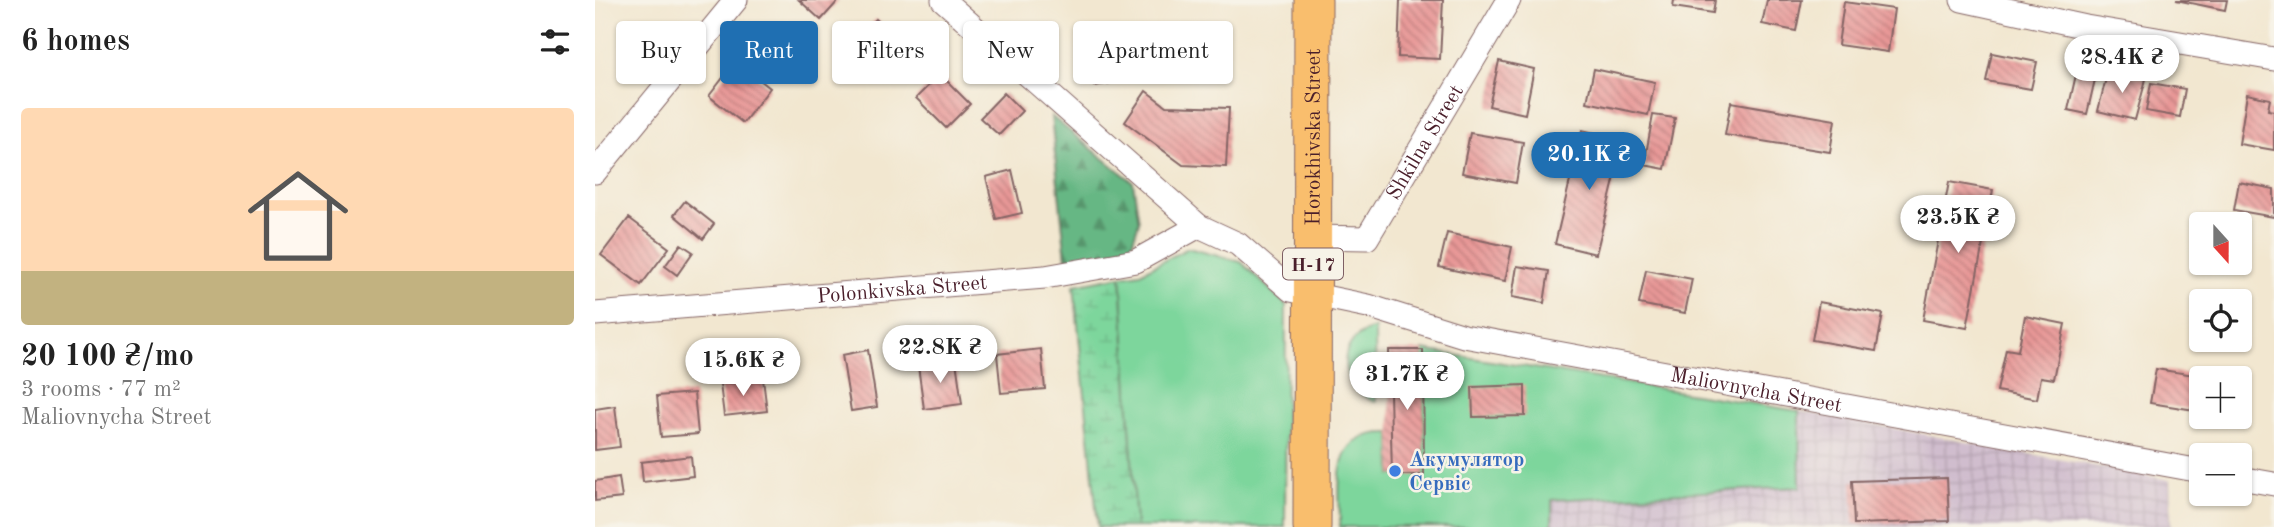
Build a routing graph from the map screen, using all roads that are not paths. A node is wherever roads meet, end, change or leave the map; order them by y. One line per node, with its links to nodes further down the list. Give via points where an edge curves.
1 (736, 0): 7 (street)
2 (943, 0): 8 (street, Maliovnycha Street)
3 (1313, 0): 9 (main road, Horokhivska Street / Н-17)
4 (1509, 0): 9 (street, Shkilna Street, via 1367,238)
5 (1962, 0): 6 (street)
6 (2274, 59)
7 (595, 172)
8 (1199, 226): 10 (street, Maliovnycha Street, via 1238,244 1291,290); 11 (street, Polonkivska Street, via 1136,261 1045,277)
9 (1313, 237): 10 (main road, Horokhivska Street / Н-17)
10 (1313, 294): 12 (street, Maliovnycha Street, via 1464,336); 15 (main road, Horokhivska Street / Н-17)
11 (595, 314)
12 (2189, 469)
13 (2252, 480): 14 (street)
14 (2274, 484)
15 (1312, 527)

